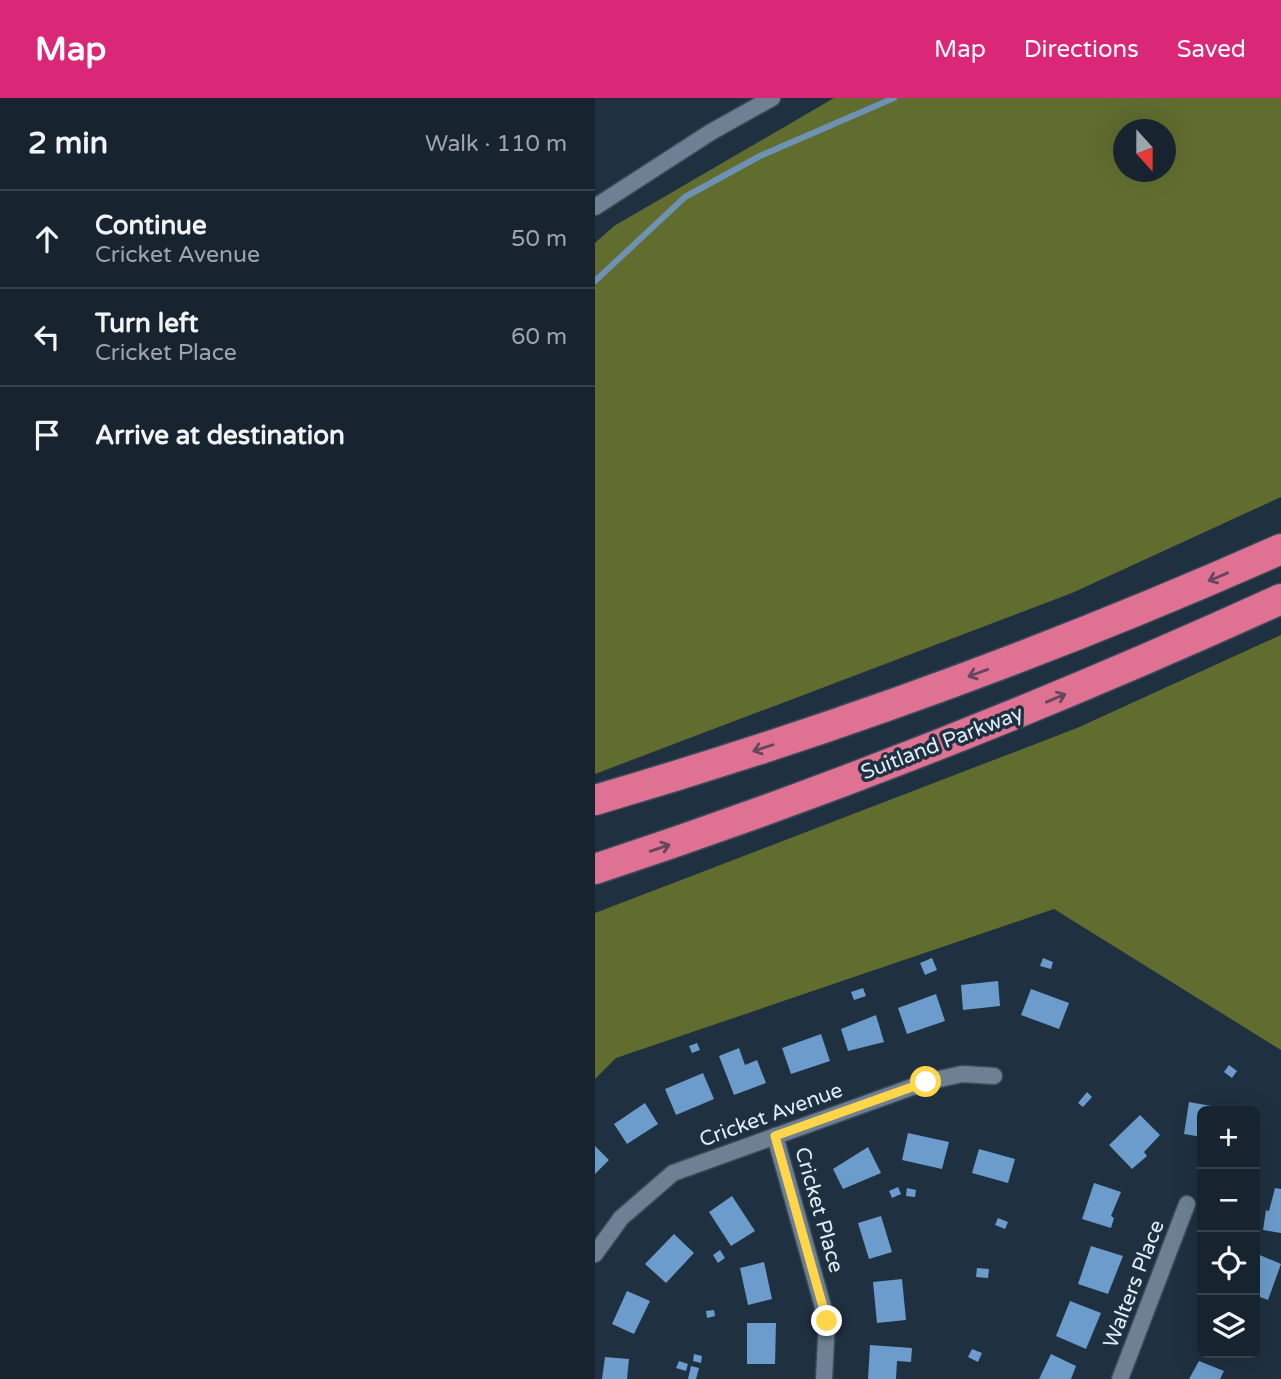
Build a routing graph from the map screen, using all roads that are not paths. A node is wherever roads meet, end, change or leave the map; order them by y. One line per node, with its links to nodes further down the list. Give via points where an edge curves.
1 (772, 98): 2 (street)
2 (595, 207)
3 (1281, 550): 5 (highway, one-way to 5, via 980,673 781,743)
4 (1281, 598): 6 (highway, Suitland Parkway, one-way to 4, via 939,745 1144,661)
5 (595, 800)
6 (595, 870)
7 (994, 1076): 8 (street, Cricket Avenue, via 962,1074 926,1082)
8 (775, 1136): 10 (street, Cricket Avenue, via 673,1173 621,1218); 11 (street, Cricket Place, via 827,1321)
9 (1187, 1204): 12 (street, Walters Place)
10 (595, 1254)
11 (824, 1379)
12 (1120, 1379)

